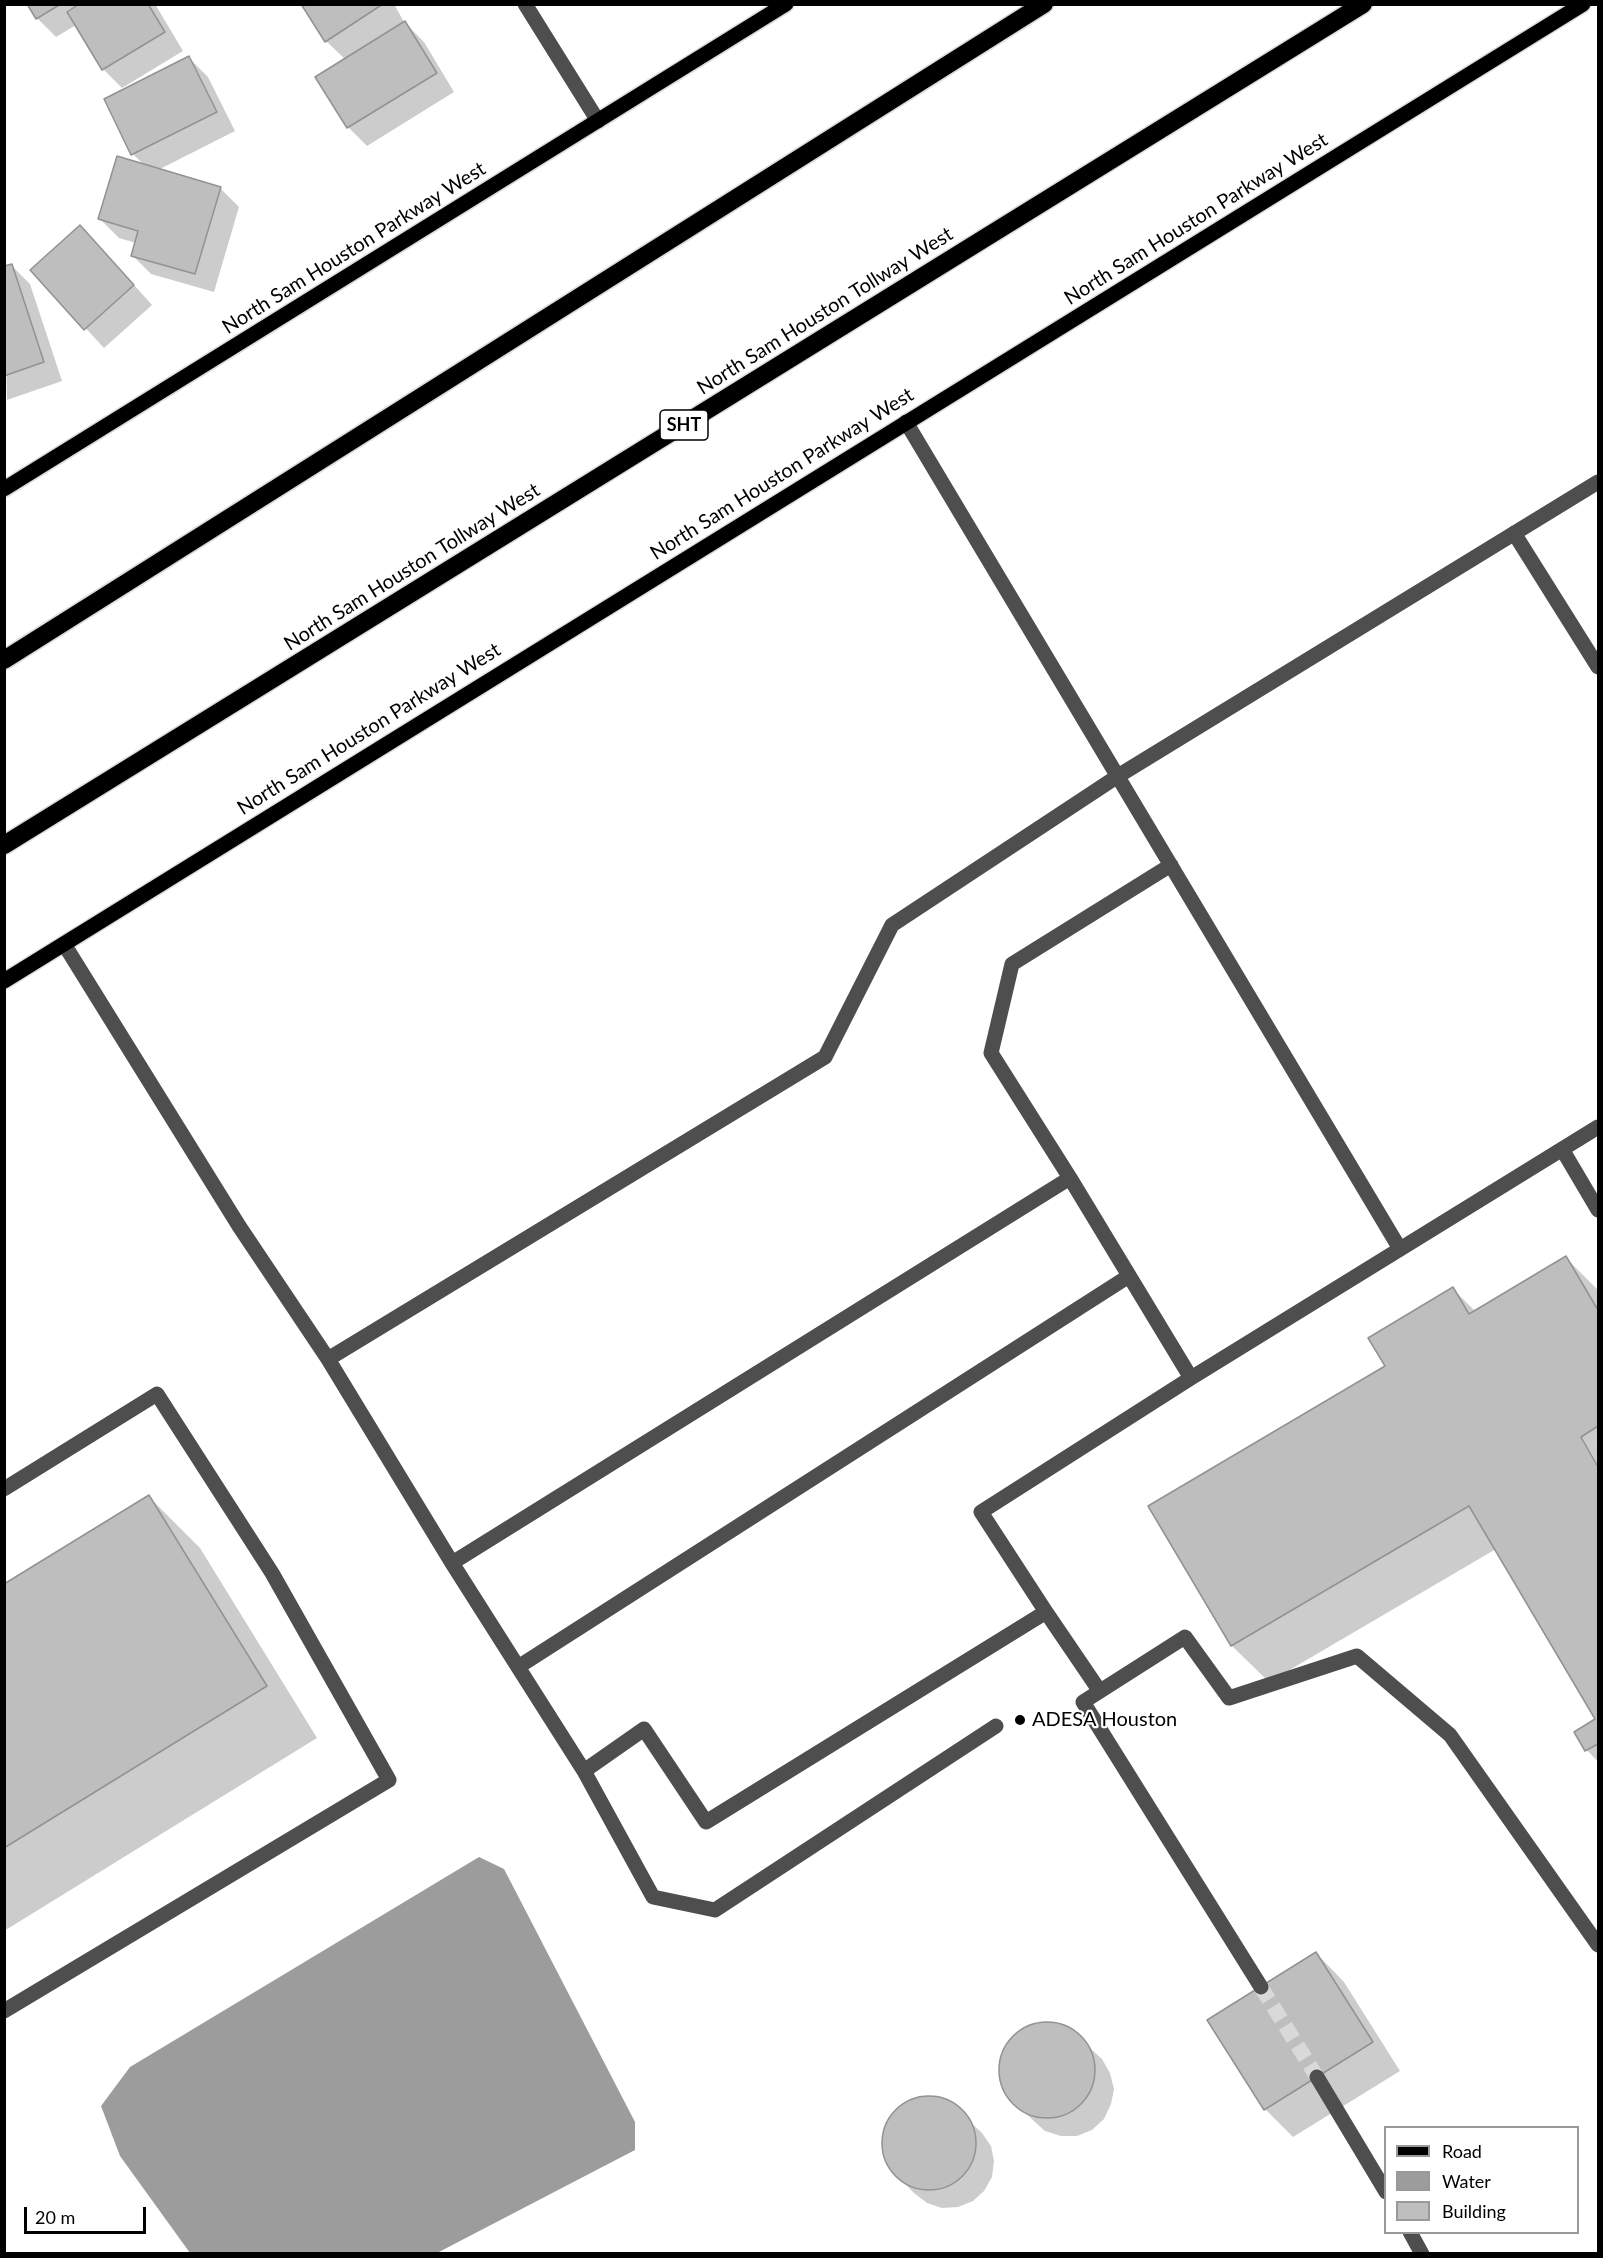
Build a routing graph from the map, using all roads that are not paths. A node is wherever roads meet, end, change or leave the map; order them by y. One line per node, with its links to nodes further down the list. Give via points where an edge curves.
1 (525, 4): 6 (street)
2 (786, 4): 6 (main road, North Sam Houston Parkway West)
3 (1044, 4): 11 (highway)
4 (1363, 4): 14 (highway, North Sam Houston Tollway West / SHT)
5 (1583, 4): 7 (main road, North Sam Houston Parkway West)
6 (598, 121): 9 (main road, North Sam Houston Parkway West)
7 (906, 422): 13 (street); 16 (main road, North Sam Houston Parkway West)
8 (1599, 482): 10 (street)
9 (4, 489)
10 (1514, 533): 12 (street); 13 (street)
11 (4, 660)
12 (1599, 667)
13 (1118, 777): 15 (street); 24 (street, via 892,925 825,1057)
14 (4, 845)
15 (1171, 865): 20 (street, via 1012,964 991,1053); 22 (street)
16 (64, 944): 17 (main road, North Sam Houston Parkway West); 24 (street, via 239,1226)
17 (4, 981)
18 (1599, 1127): 19 (street)
19 (1563, 1149): 21 (street); 22 (street)
20 (1070, 1178): 23 (street); 27 (street)
21 (1599, 1210)
22 (1400, 1249): 25 (street)
23 (1129, 1275): 25 (street); 29 (street)
24 (328, 1359): 27 (street)
25 (1191, 1378): 28 (street, via 981,1512)
26 (4, 1490): 35 (street, via 157,1394 272,1573 389,1780)
27 (452, 1563): 29 (street)
28 (1046, 1612): 30 (street); 32 (street, via 706,1822 644,1729)
29 (518, 1667): 32 (street)
30 (1099, 1690): 33 (street, via 1185,1638 1229,1698 1357,1656 1450,1735); 34 (street, via 1083,1702)
31 (996, 1726): 32 (street, via 715,1910 653,1897)
32 (584, 1771)
33 (1599, 1945)
34 (1261, 1986)
35 (4, 2011)
36 (1317, 2077): 37 (street)
37 (1384, 2189)
38 (1411, 2234): 39 (street)
39 (1422, 2253)

